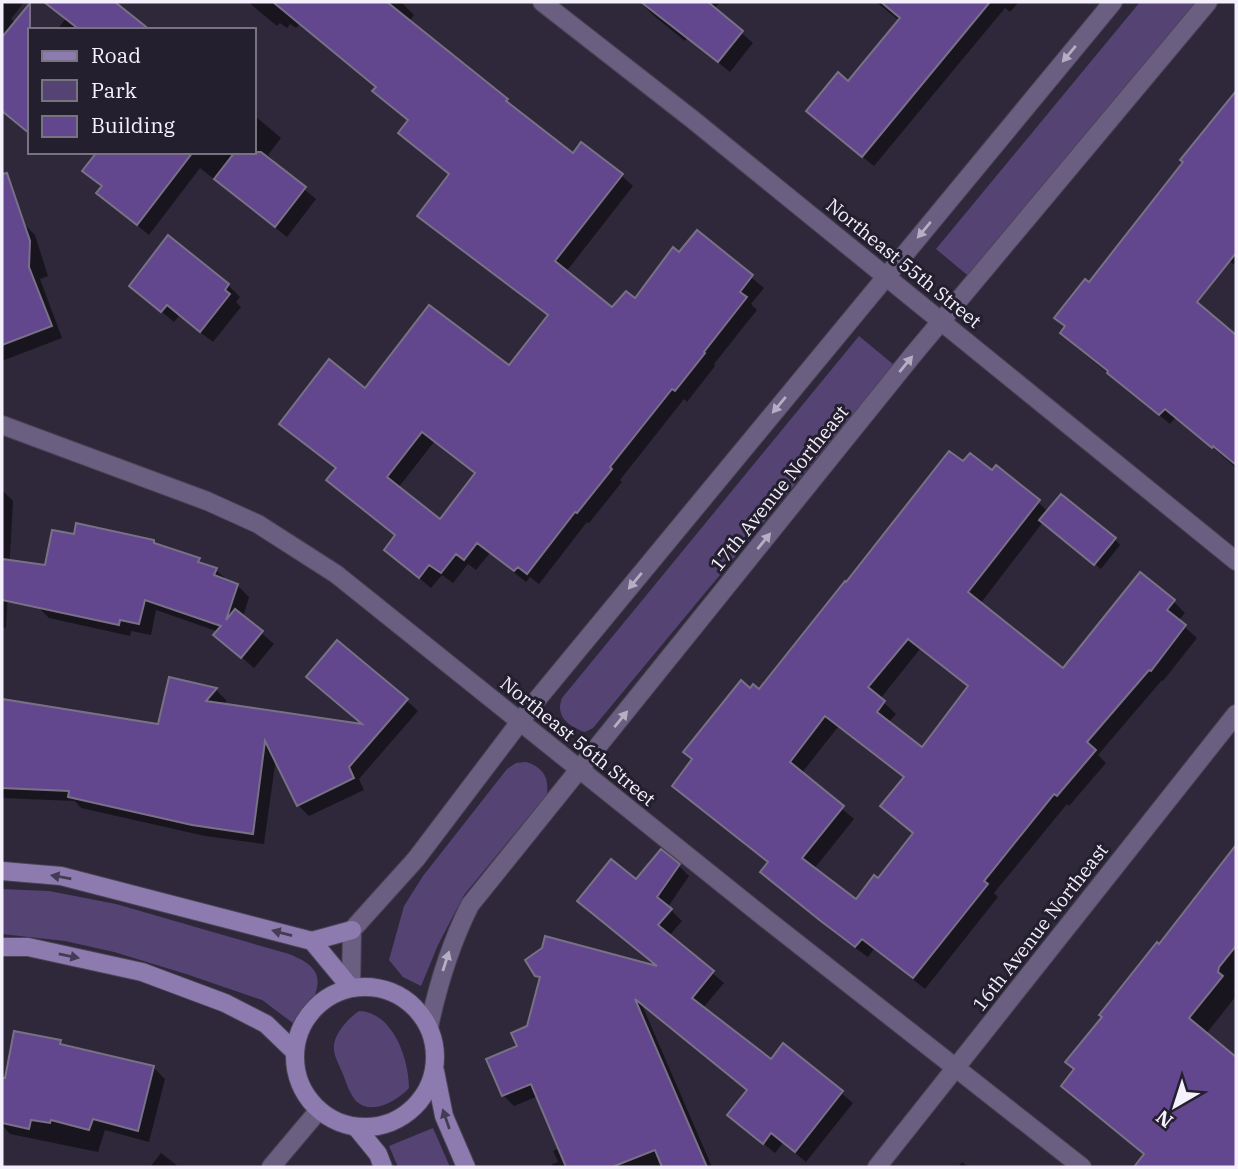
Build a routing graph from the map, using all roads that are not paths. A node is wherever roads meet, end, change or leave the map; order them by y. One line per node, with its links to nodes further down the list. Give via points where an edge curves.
1 (542, 2): 4 (street, Northeast 55th Street)
2 (1113, 2): 4 (street, one-way to 4)
3 (1208, 2): 5 (street, 17th Avenue Northeast)
4 (886, 276): 5 (street, Northeast 55th Street); 9 (street, one-way to 9)
5 (941, 321): 7 (street, Northeast 55th Street); 10 (street, 17th Avenue Northeast, one-way to 5)
6 (2, 425): 9 (street, Northeast 56th Street, via 207,500 258,524 336,574)
7 (1236, 561)
8 (1236, 714): 19 (street, 16th Avenue Northeast)
9 (519, 721): 10 (street, Northeast 56th Street); 12 (street, via 416,859)
10 (580, 769): 16 (street, 17th Avenue Northeast, one-way to 10, via 439,980 470,905); 19 (street, Northeast 56th Street)
11 (2, 872): 13 (main road, one-way to 11, via 61,876)
12 (352, 930): 13 (main road); 15 (street)
13 (312, 941): 15 (main road)
14 (2, 947): 17 (main road, one-way to 17, via 28,947 142,972 226,1003 266,1024)
15 (351, 988): 16 (main road, via 365,986 403,997); 17 (main road, via 319,1003 306,1017)
16 (429, 1027): 18 (main road, via 435,1045)
17 (295, 1052): 20 (main road, via 304,1092)
18 (434, 1068): 21 (main road, via 426,1094 404,1116 375,1127); 24 (main road, one-way to 18, via 444,1116)
19 (956, 1068): 25 (street, 16th Avenue Northeast); 26 (street, Northeast 56th Street)
20 (319, 1110): 21 (main road); 22 (street)
21 (356, 1126): 23 (main road)
22 (271, 1167)
23 (383, 1167)
24 (466, 1167)
25 (877, 1167)
26 (1082, 1167)

